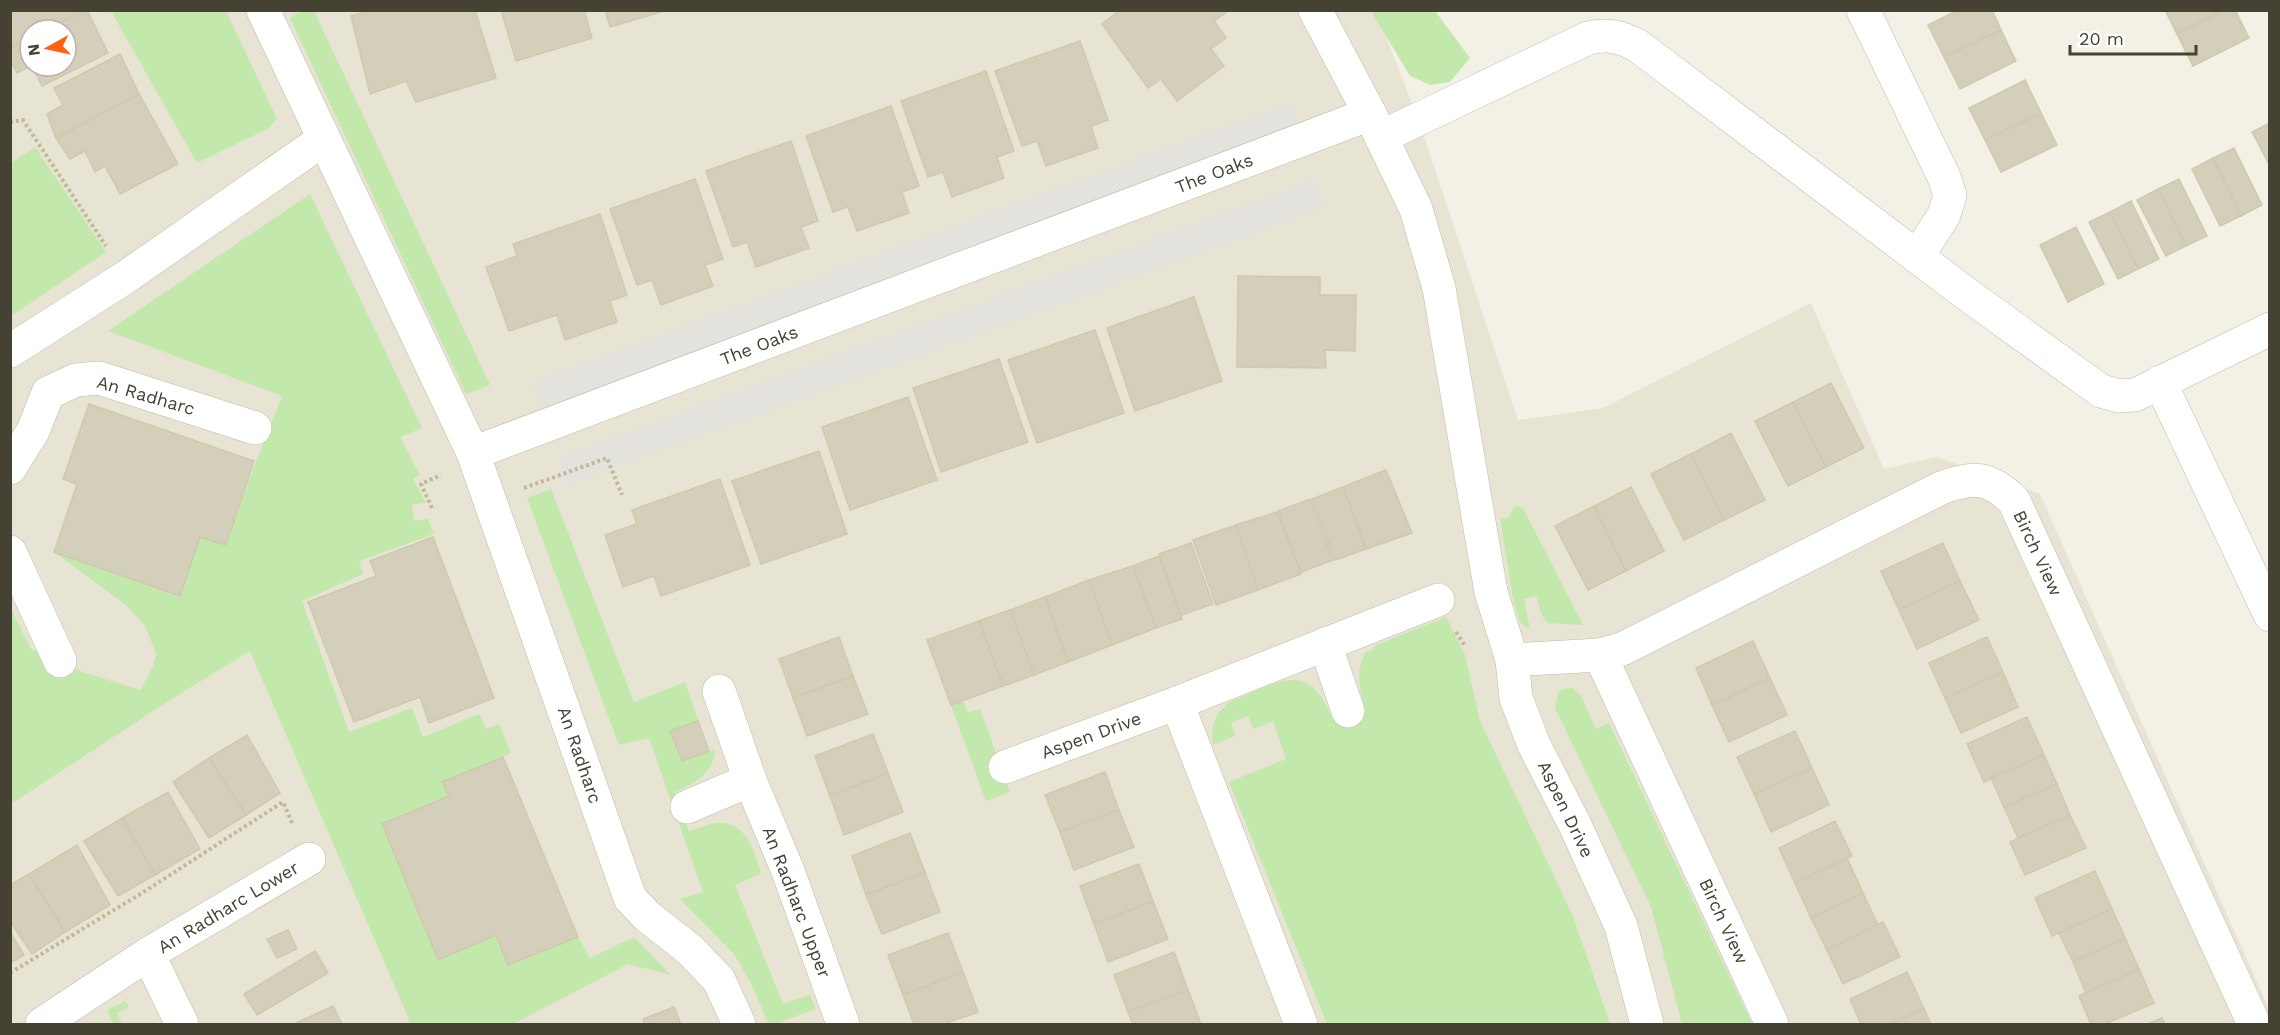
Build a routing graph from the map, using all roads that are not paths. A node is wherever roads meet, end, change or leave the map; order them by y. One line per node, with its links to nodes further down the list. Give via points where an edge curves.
1 (263, 10): 5 (street)
2 (1315, 10): 4 (street, Aspen Drive)
3 (1863, 10): 6 (street, via 1950,195 1944,215)
4 (1375, 125): 6 (street, The Oaks, via 1588,38 1621,36); 11 (street, The Oaks); 18 (street, Aspen Drive, via 1416,209 1439,288 1491,592)
5 (324, 139): 8 (street, via 126,277); 11 (street)
6 (1917, 257): 9 (street, The Oaks, via 2101,391 2119,396 2135,394)
7 (2270, 329): 9 (street, The Oaks)
8 (10, 351)
9 (2160, 382): 15 (street)
10 (255, 428): 12 (street, An Radharc, via 99,378 76,380 48,393 33,431)
11 (473, 453): 30 (street, An Radharc, via 630,898 719,980)
12 (10, 468)
13 (10, 552): 19 (street)
14 (1437, 600): 16 (street, Aspen Drive)
15 (2270, 615)
16 (1325, 644): 21 (street, Aspen Drive); 22 (street)
17 (1600, 655): 18 (street, Birch View); 34 (street, Birch View); 35 (street, Birch View, via 1622,649 1941,488 1979,480 2000,486 2014,501)
18 (1512, 660): 33 (street, Aspen Drive, via 1516,698 1534,745 1622,926)
19 (60, 661)
20 (718, 691): 24 (street, An Radharc Upper)
21 (1177, 703): 23 (street, Aspen Drive); 32 (street)
22 (1348, 711)
23 (1005, 767)
24 (750, 780): 25 (street); 31 (street, An Radharc Upper, via 788,871)
25 (687, 807)
26 (309, 859): 27 (street, An Radharc Lower)
27 (148, 954): 28 (street, An Radharc Lower); 29 (street, An Radharc Lower)
28 (42, 1024)
29 (182, 1024)
30 (739, 1024)
31 (843, 1024)
32 (1301, 1024)
33 (1647, 1024)
34 (1772, 1024)
35 (2254, 1024)

